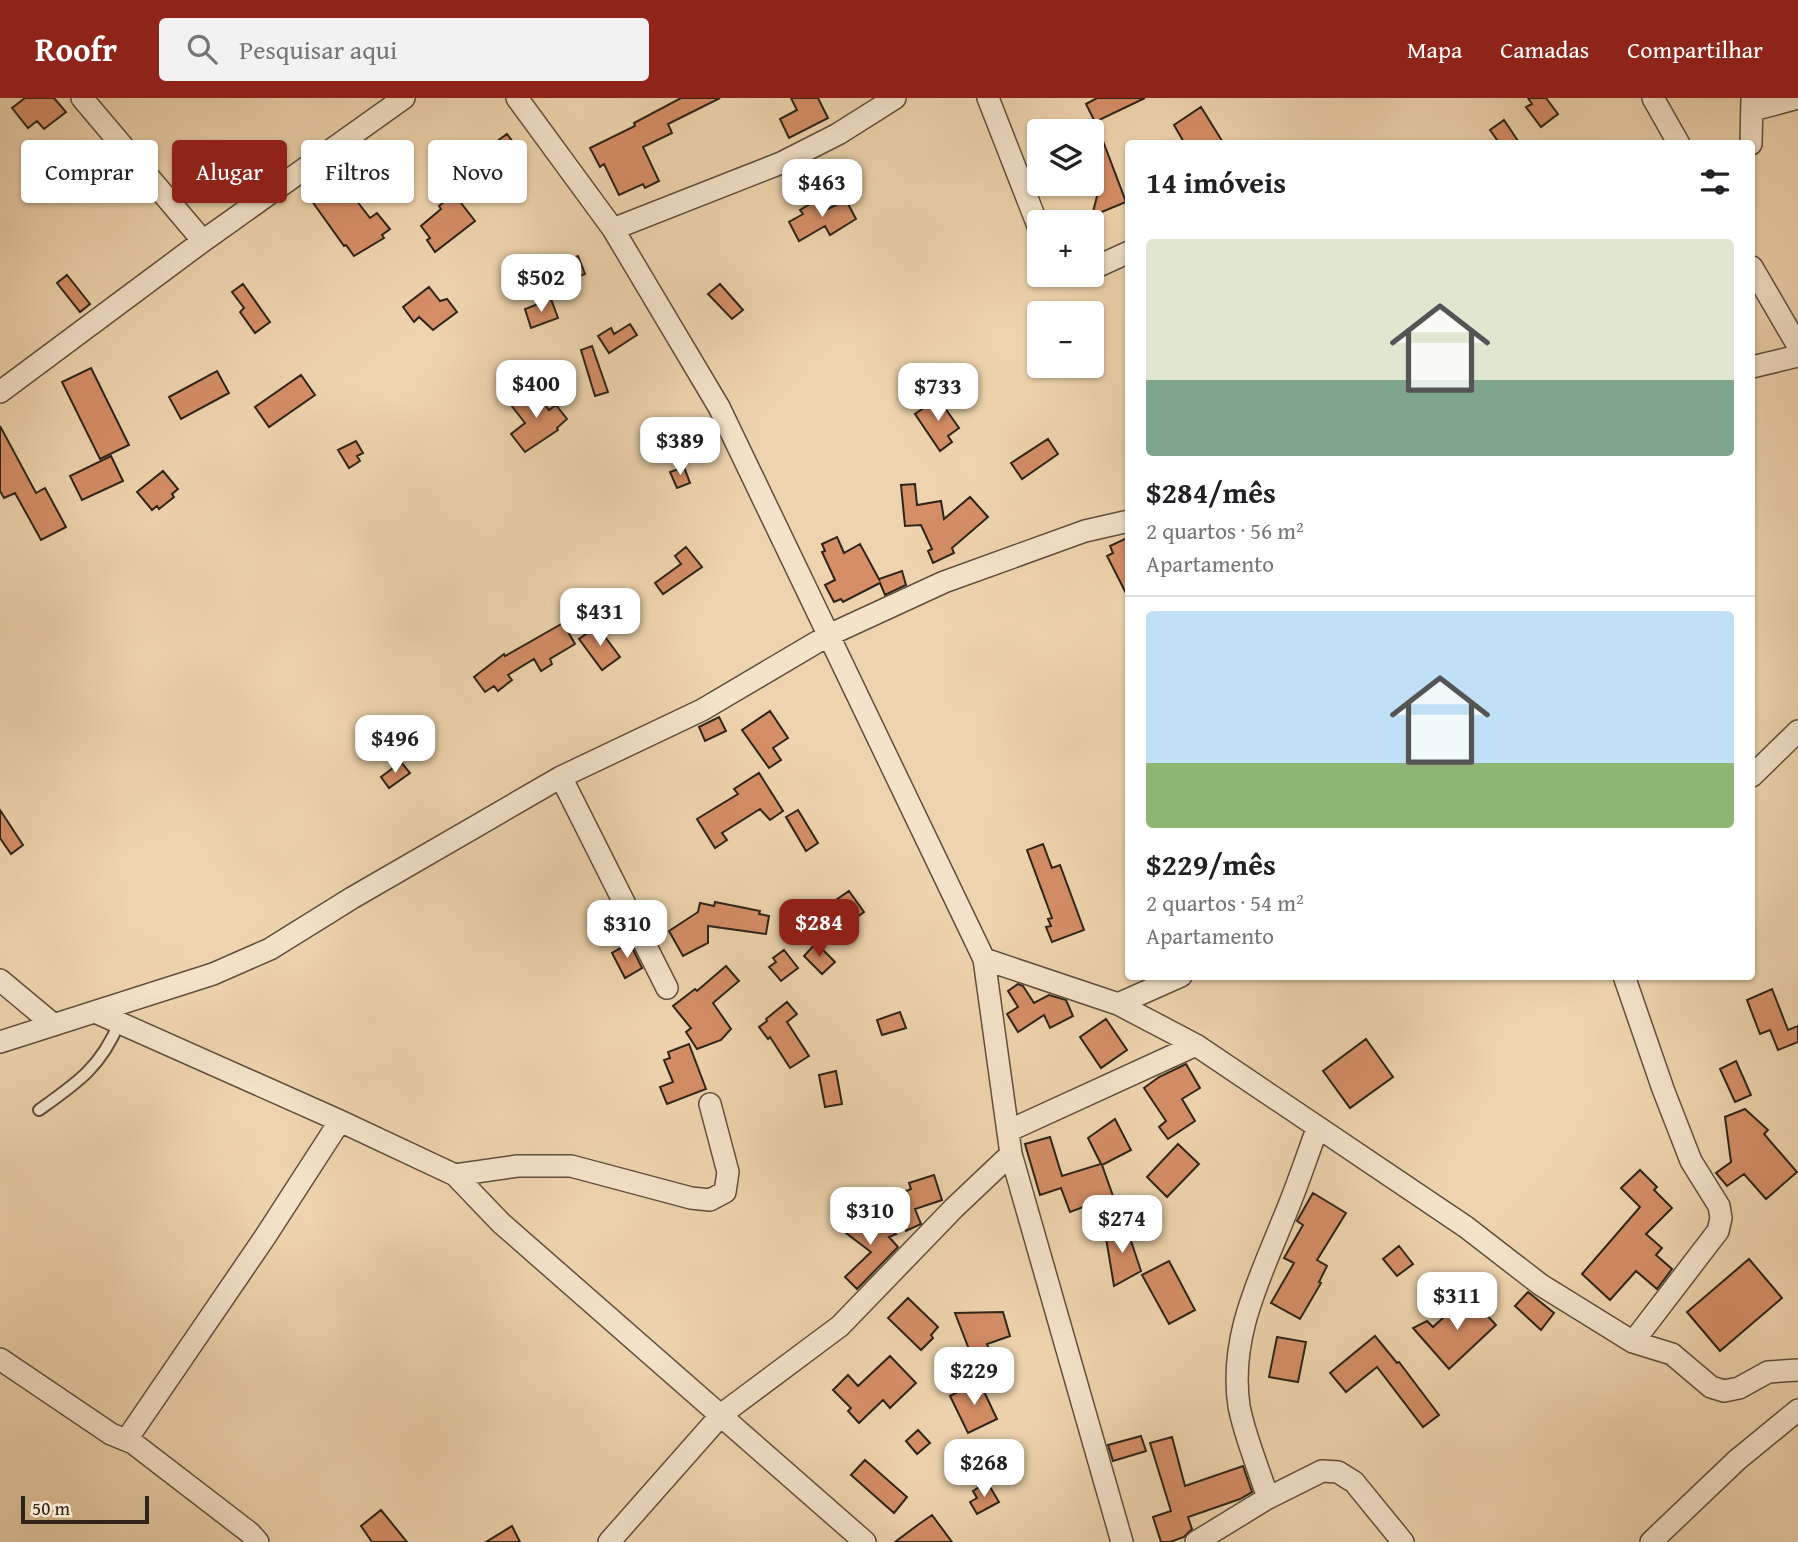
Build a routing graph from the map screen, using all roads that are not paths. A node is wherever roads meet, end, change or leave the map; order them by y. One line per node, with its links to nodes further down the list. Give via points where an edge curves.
1 (82, 98): 13 (street)
2 (404, 98): 13 (street)
3 (517, 98): 12 (street)
4 (895, 98): 12 (street, via 781,163)
5 (988, 98): 11 (street)
6 (1653, 98): 9 (street)
7 (1798, 98): 8 (street)
8 (1752, 104): 10 (street)
9 (1677, 140)
10 (1751, 140)
11 (1032, 210)
12 (614, 229): 22 (street, via 719,407)
13 (203, 241): 20 (street)
14 (1125, 254): 15 (street)
15 (1104, 263)
16 (1755, 272): 17 (street)
17 (1798, 346)
18 (1798, 356): 19 (street)
19 (1755, 366)
20 (0, 392)
21 (1125, 522): 22 (street, via 1085,531 944,582)
22 (829, 635): 25 (street, via 702,710); 26 (street)
23 (1798, 731): 24 (street)
24 (1755, 773)
25 (561, 777): 30 (street); 31 (street, via 270,950)
26 (984, 959): 32 (street); 42 (street)
27 (0, 979): 34 (street)
28 (1172, 980): 32 (street)
29 (1625, 980): 45 (street, via 1686,1149 1719,1206 1721,1218 1718,1231)
30 (667, 988)
31 (134, 998): 33 (street); 35 (street)
32 (1118, 1004): 37 (street)
33 (95, 1012): 34 (street); 35 (street)
34 (54, 1025): 36 (street)
35 (127, 1026): 39 (lane, via 82,1080); 40 (street)
36 (0, 1042)
37 (1196, 1045): 41 (street); 42 (street)
38 (710, 1104): 44 (street, via 728,1172 725,1192 710,1200 571,1166 517,1166)
39 (39, 1110)
40 (340, 1121): 44 (street); 50 (street)
41 (1318, 1129): 45 (street, via 1466,1227 1541,1285); 51 (street, via 1250,1298 1240,1343 1239,1407)
42 (1008, 1131): 43 (street)
43 (1011, 1154): 49 (street, via 840,1326); 55 (street)
44 (455, 1175): 49 (street, via 501,1223)
45 (1633, 1342): 47 (street, via 1672,1354 1711,1387 1724,1391 1768,1372)
46 (0, 1359): 50 (street, via 111,1434)
47 (1798, 1370)
48 (1798, 1410): 58 (street, via 1737,1460)
49 (722, 1414): 53 (street); 54 (street)
50 (127, 1439): 52 (street)
51 (1268, 1499): 56 (street); 57 (street, via 1322,1471 1338,1472 1354,1482)
52 (258, 1542)
53 (609, 1542)
54 (865, 1542)
55 (1122, 1542)
56 (1196, 1542)
57 (1403, 1542)
58 (1651, 1542)

